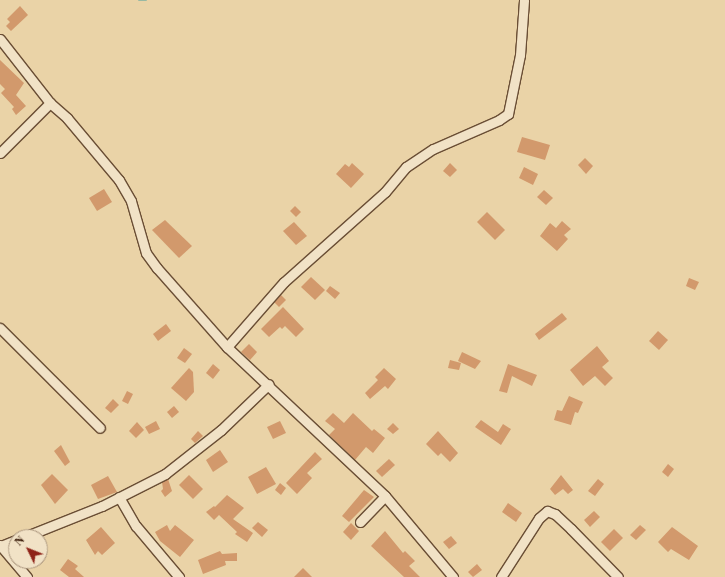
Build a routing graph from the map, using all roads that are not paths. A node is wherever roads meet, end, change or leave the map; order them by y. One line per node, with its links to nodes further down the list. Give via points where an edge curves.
1 (524, 0): 6 (street, via 520,55 508,114 433,149 406,167 385,192 284,282)
2 (0, 39): 3 (street)
3 (50, 103): 4 (street); 6 (street, via 67,118 119,180 131,201 146,253)
4 (0, 153)
5 (0, 328): 8 (street)
6 (227, 347): 7 (street)
7 (269, 384): 9 (street, via 352,467); 10 (street, via 221,430 165,474)
8 (100, 428)
9 (385, 496): 11 (street); 16 (street)
10 (119, 497): 12 (street); 15 (street, via 136,526)
11 (360, 522)
12 (43, 529)
13 (1, 545): 14 (street)
14 (27, 577)
15 (179, 577)
16 (452, 577)
17 (500, 577): 18 (street, via 539,518 547,511 555,514)
18 (618, 577)

